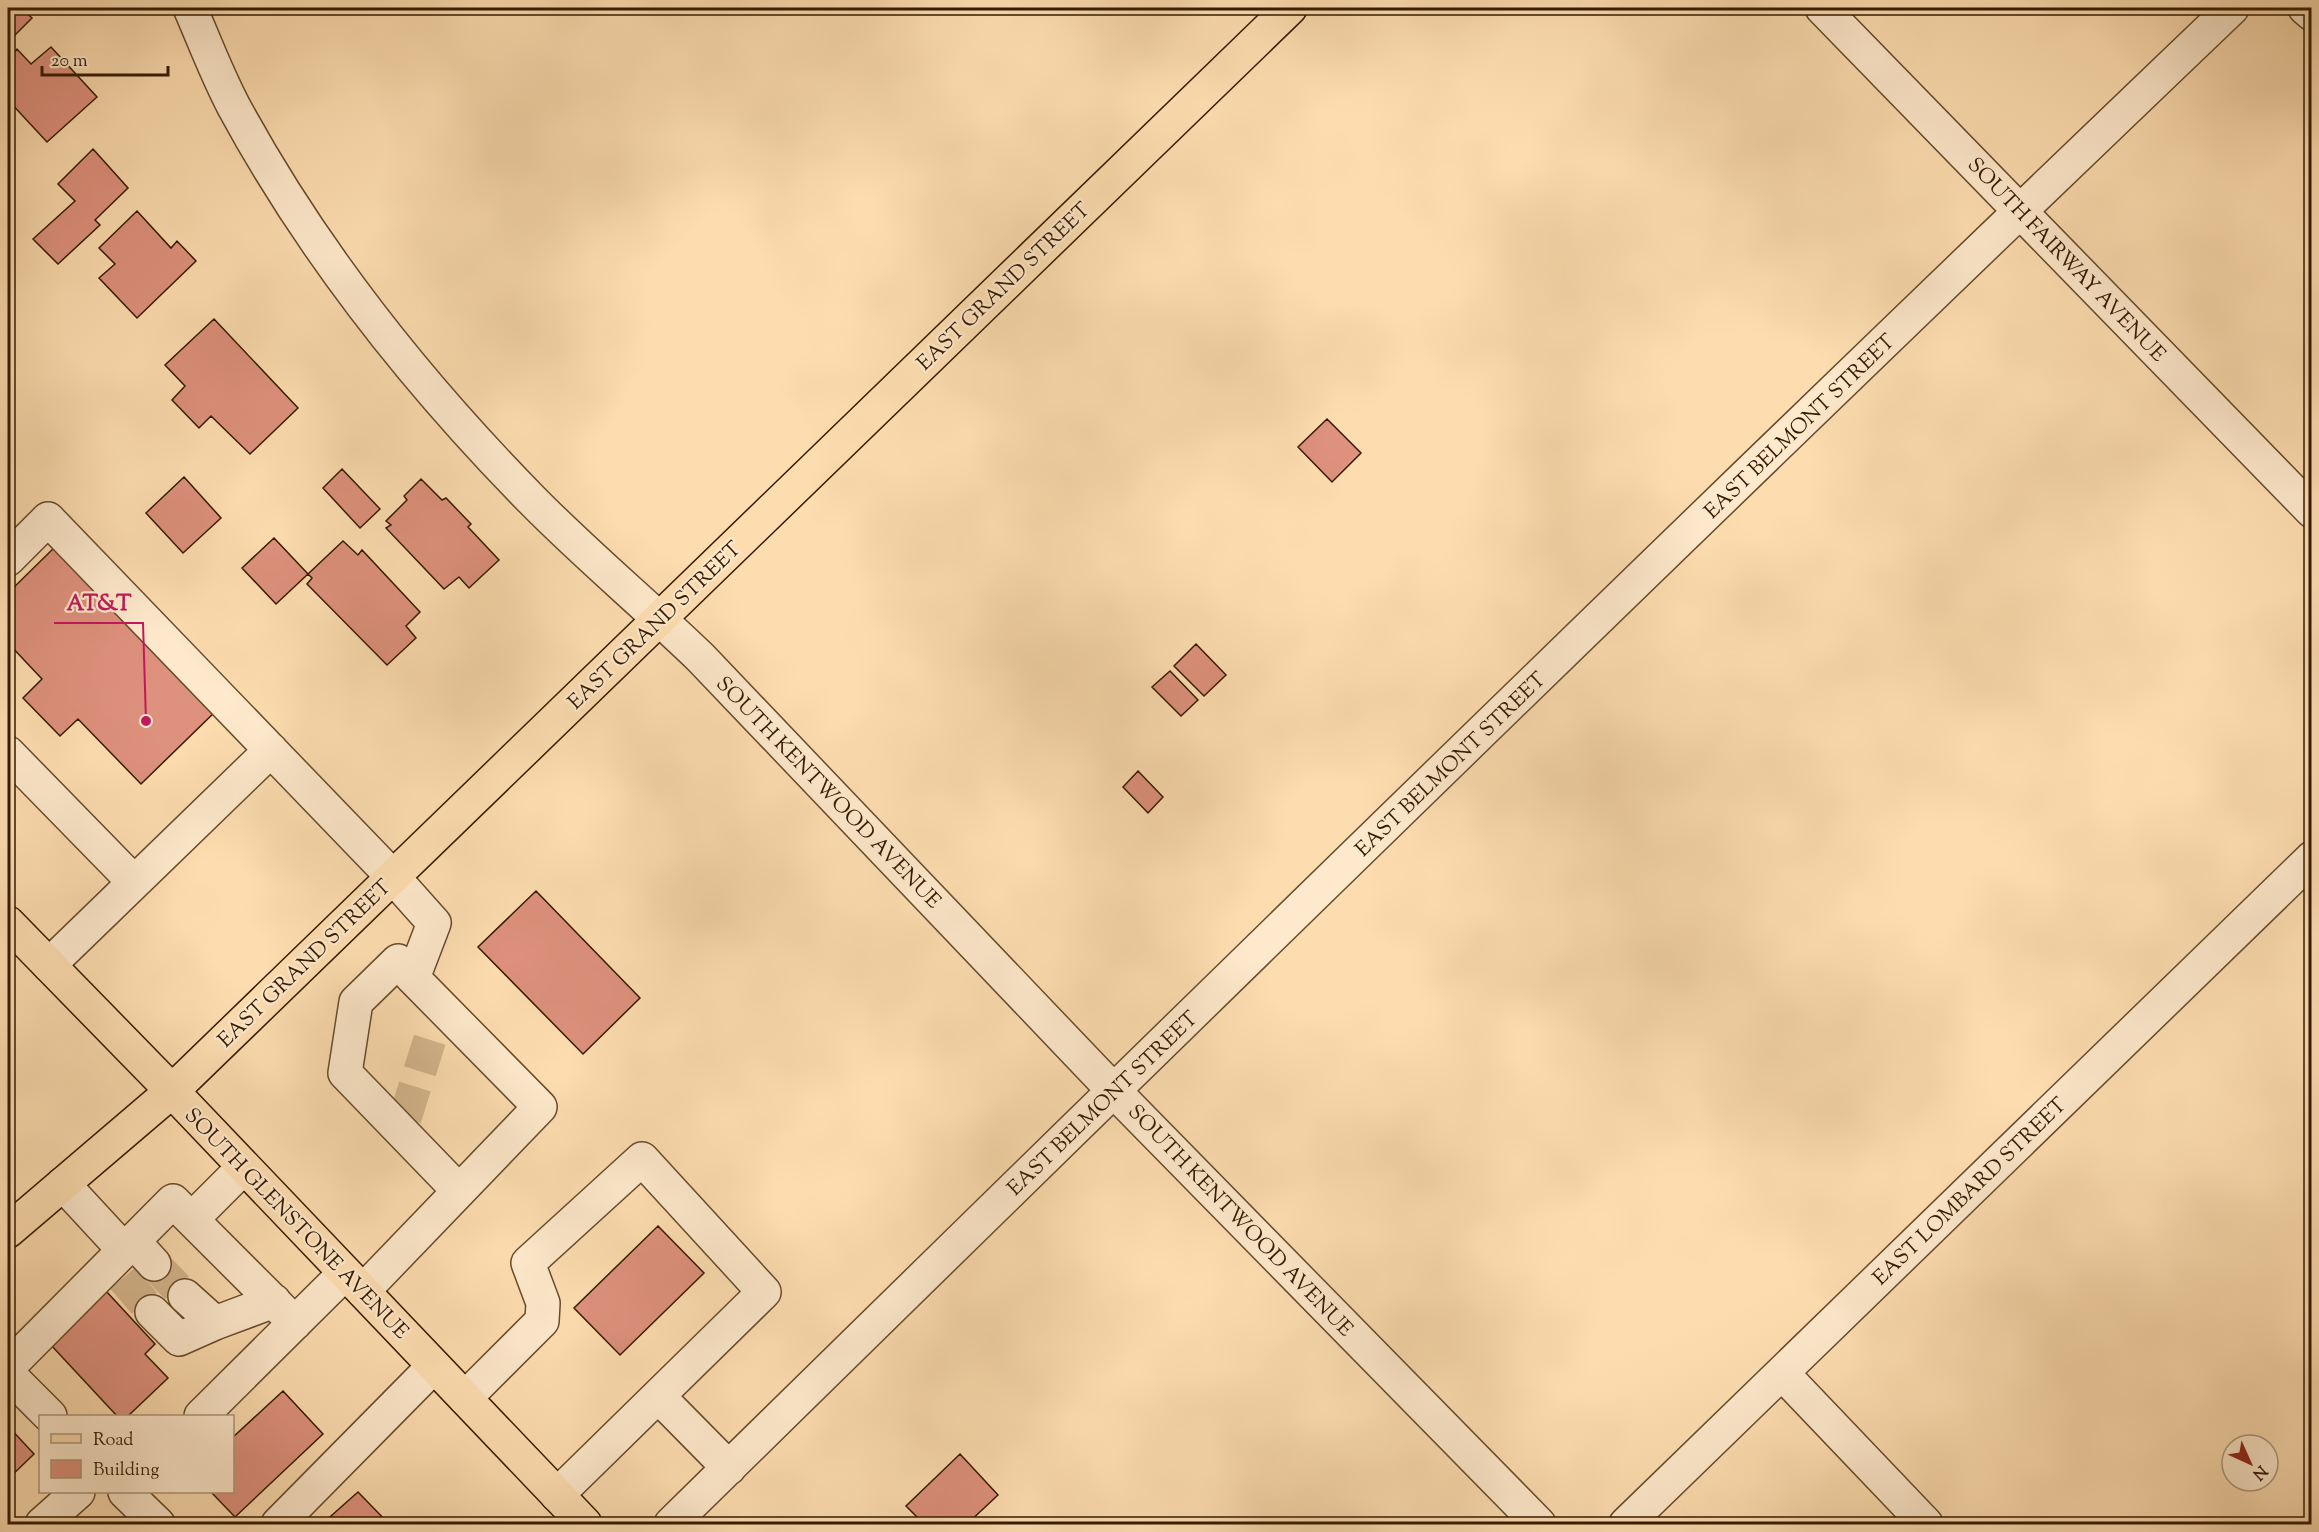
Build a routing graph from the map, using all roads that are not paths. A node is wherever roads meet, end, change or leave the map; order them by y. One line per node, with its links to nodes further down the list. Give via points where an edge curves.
1 (190, 8): 10 (street, SOUTH KENTWOOD AVENUE, via 239,116 314,235 369,312 420,377 532,500)
2 (1290, 8): 10 (main road, EAST GRAND STREET)
3 (1822, 8): 7 (street, SOUTH FAIRWAY AVENUE)
4 (2232, 8): 7 (street, EAST BELMONT STREET)
5 (2305, 8): 6 (street)
6 (2312, 14)
7 (2020, 211): 8 (street, SOUTH FAIRWAY AVENUE); 20 (street, EAST BELMONT STREET)
8 (2312, 511)
9 (8, 559): 11 (street, via 48,519)
10 (660, 618): 14 (main road, EAST GRAND STREET); 20 (street, SOUTH KENTWOOD AVENUE)
11 (271, 750): 14 (street); 15 (street)
12 (8, 753): 15 (street)
13 (2312, 858): 34 (street, EAST LOMBARD STREET)
14 (393, 877): 18 (street, via 434,923); 19 (main road, EAST GRAND STREET)
15 (134, 882): 17 (street)
16 (8, 923): 17 (main road, SOUTH GLENSTONE AVENUE)
17 (49, 965): 19 (main road, SOUTH GLENSTONE AVENUE)
18 (413, 978): 23 (street, via 436,1019 540,1107); 23 (street, via 398,960 356,1002 345,1073 402,1124)
19 (172, 1091): 21 (main road, SOUTH GLENSTONE AVENUE); 22 (main road, EAST GRAND STREET)
20 (1114, 1091): 40 (street, EAST BELMONT STREET); 49 (street, SOUTH KENTWOOD AVENUE)
21 (244, 1167): 24 (street); 27 (main road, SOUTH GLENSTONE AVENUE)
22 (63, 1184): 25 (main road, EAST GRAND STREET); 26 (street)
23 (459, 1191): 27 (street)
24 (192, 1219): 26 (street, via 173,1201); 30 (street)
25 (8, 1231)
26 (129, 1260): 33 (street)
27 (354, 1282): 30 (street); 32 (main road, SOUTH GLENSTONE AVENUE)
28 (185, 1296): 31 (street)
29 (152, 1312): 31 (street, via 179,1339)
30 (284, 1312): 31 (street); 39 (street)
31 (215, 1323)
32 (434, 1366): 37 (main road, SOUTH GLENSTONE AVENUE); 46 (street)
33 (8, 1367)
34 (1782, 1373): 50 (street, EAST LOMBARD STREET); 51 (street)
35 (8, 1374): 38 (street)
36 (658, 1396): 37 (street, via 764,1292 642,1158 528,1263 543,1303 542,1321); 40 (street); 43 (street)
37 (465, 1398): 43 (main road, SOUTH GLENSTONE AVENUE)
38 (49, 1415)
39 (202, 1415)
40 (729, 1468): 48 (street, EAST BELMONT STREET)
41 (76, 1493): 44 (street)
42 (127, 1493): 45 (street)
43 (557, 1495): 47 (main road, SOUTH GLENSTONE AVENUE)
44 (42, 1524)
45 (158, 1524)
46 (278, 1524)
47 (585, 1524)
48 (671, 1524)
49 (1539, 1524)
50 (1626, 1524)
51 (1926, 1524)

